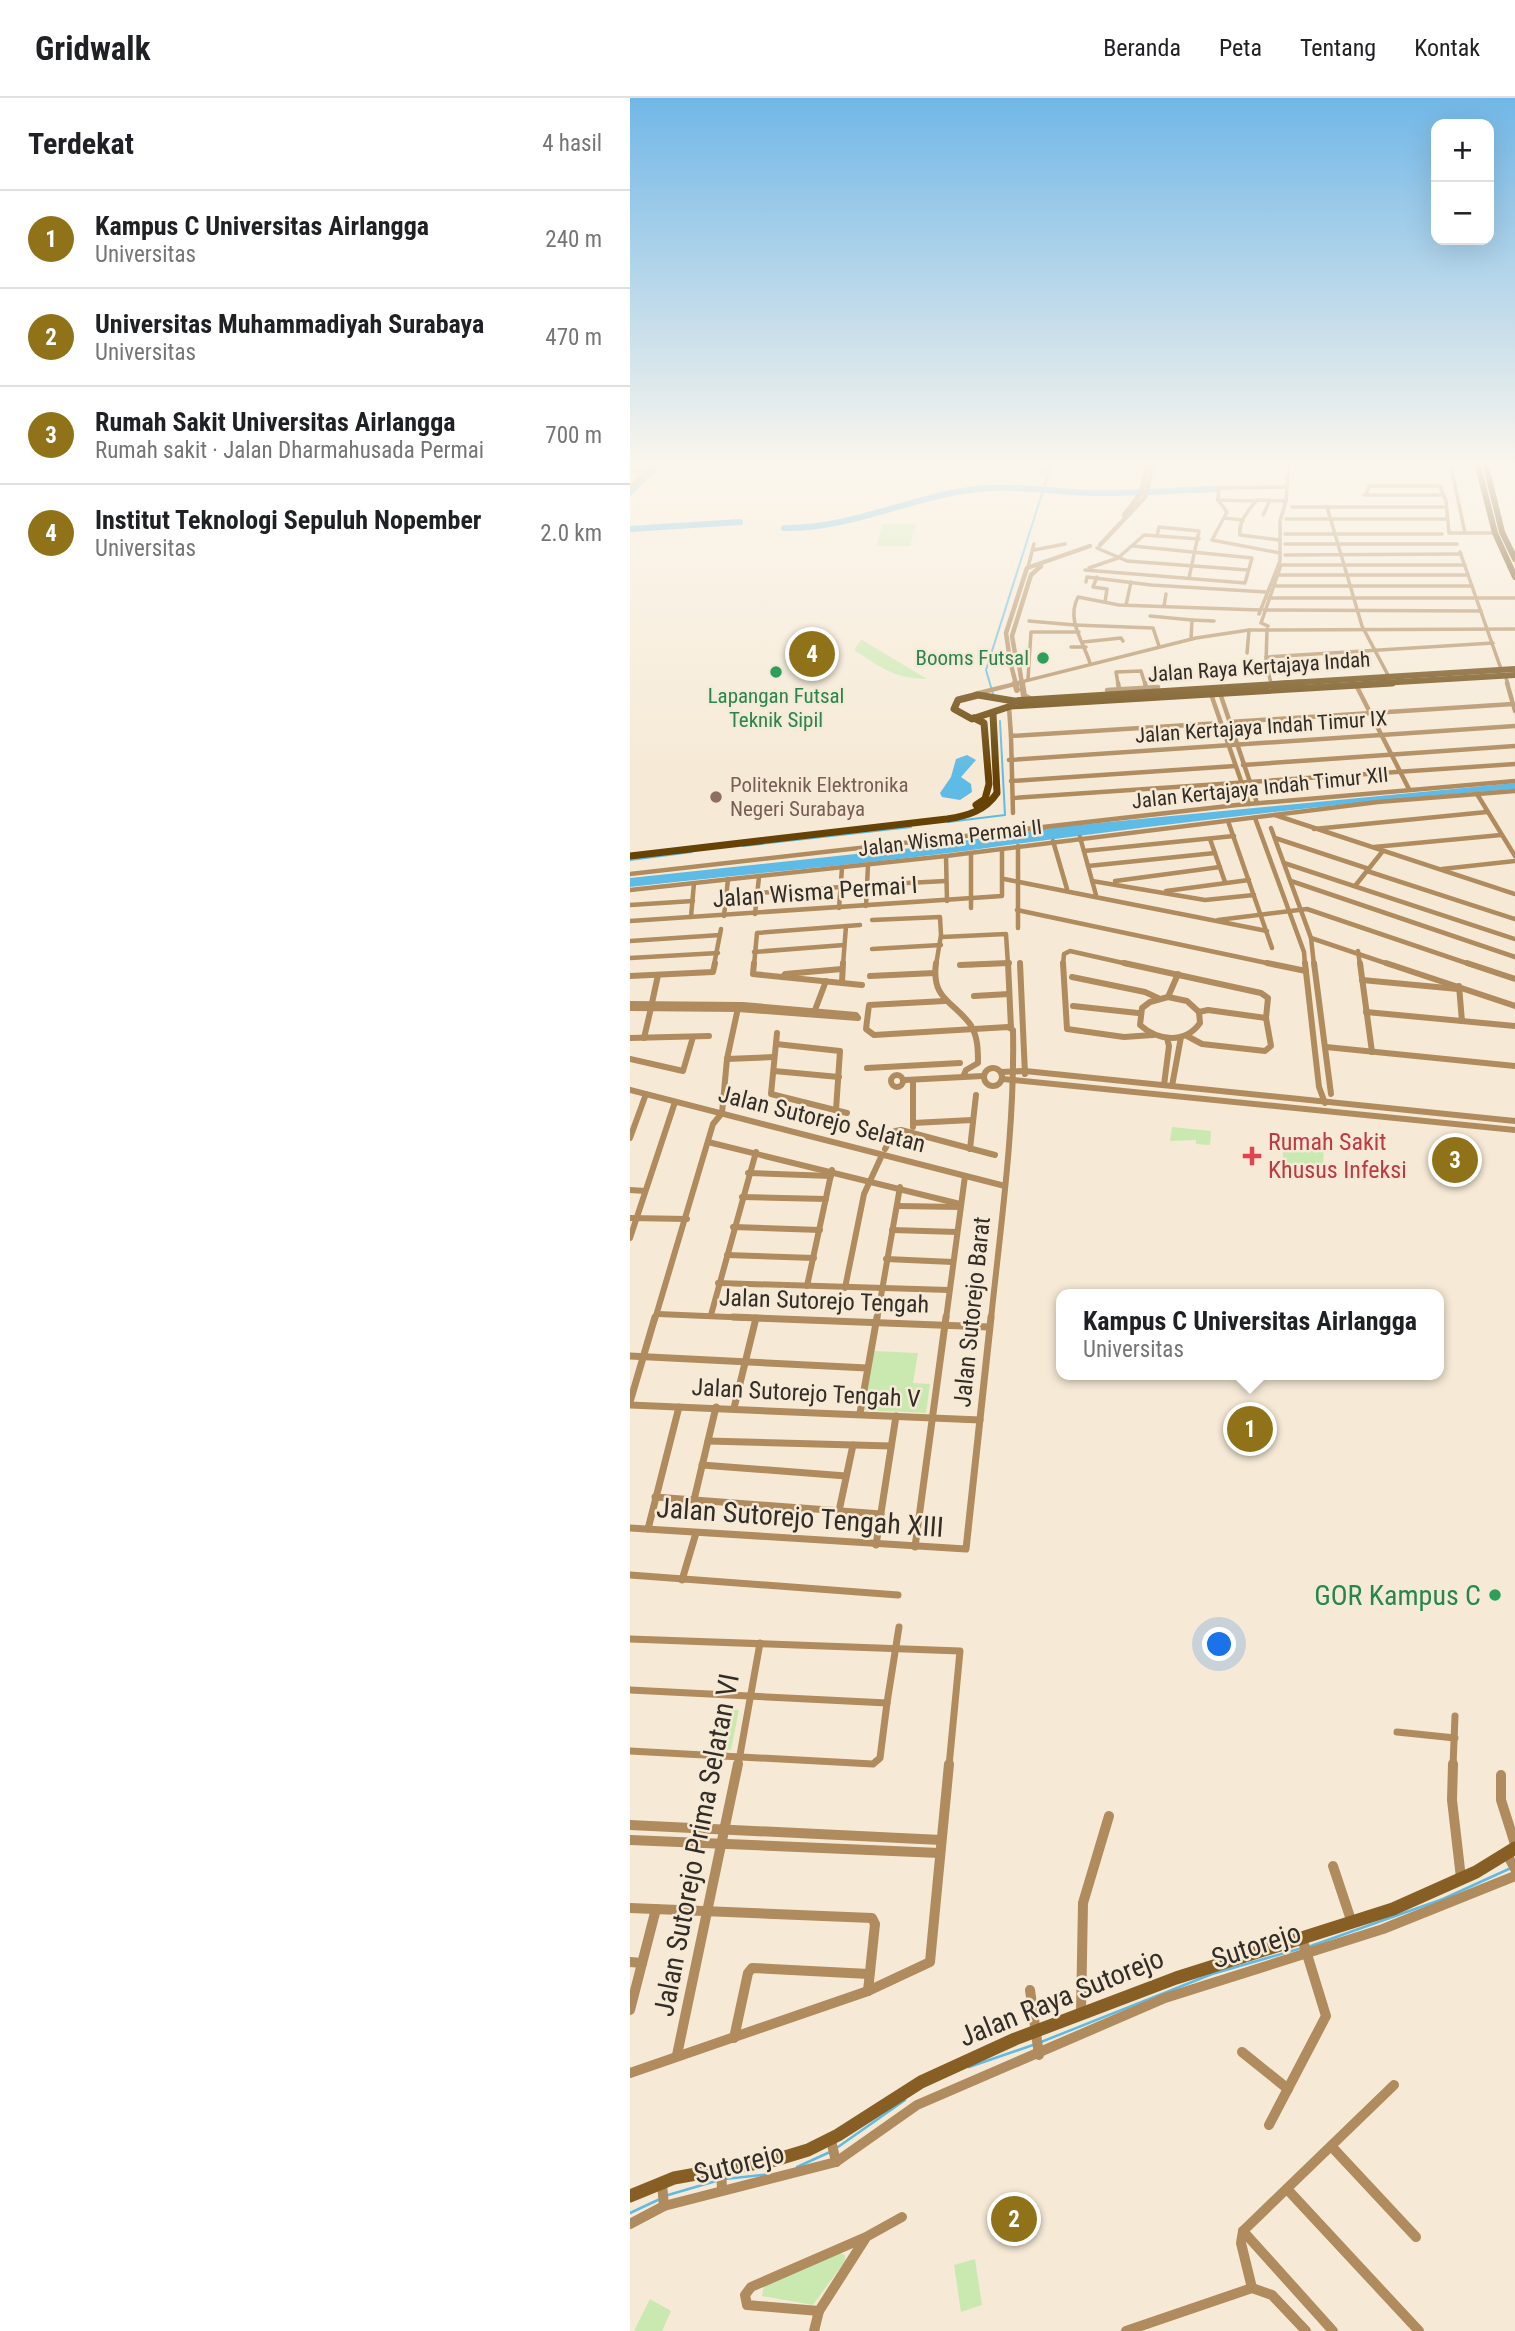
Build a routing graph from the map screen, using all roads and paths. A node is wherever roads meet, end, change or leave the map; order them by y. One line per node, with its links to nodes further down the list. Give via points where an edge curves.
1 (1032, 566): 10 (street)
2 (1039, 566): 20 (street)
3 (1096, 566): 12 (street); 12 (street, via 1085,570)
4 (1192, 566): 18 (street)
5 (1223, 566): 11 (street)
6 (1278, 566): 26 (street)
7 (1281, 566): 13 (street)
8 (1345, 566): 14 (street)
9 (1465, 566): 15 (street)
10 (1028, 568): 20 (street)
11 (1249, 568): 18 (street, via 1245,583)
12 (1100, 571): 18 (street)
13 (1277, 575): 14 (street); 22 (street)
14 (1348, 575): 15 (street); 23 (street)
15 (1468, 575): 24 (street)
16 (1078, 576): 17 (street)
17 (1097, 578): 19 (street); 32 (street, via 1093,587 1108,590)
18 (1189, 578)
19 (1131, 582): 21 (street); 33 (street)
20 (1024, 584): 38 (street); 39 (street)
21 (1146, 584): 25 (street); 26 (street)
22 (1273, 586): 23 (street); 28 (street)
23 (1351, 586): 24 (street); 29 (street)
24 (1472, 586): 30 (street)
25 (1144, 592)
26 (1266, 592): 36 (street)
27 (1166, 594): 35 (street)
28 (1269, 598): 29 (street); 36 (street)
29 (1354, 598): 30 (street); 40 (street)
30 (1476, 598): 31 (street); 37 (street)
31 (1515, 598)
32 (1105, 602): 33 (street); 45 (street, via 1079,597 1072,612)
33 (1126, 605): 34 (street)
34 (1146, 606): 35 (street); 41 (street)
35 (1164, 606): 36 (street)
36 (1262, 610): 40 (street); 49 (street, via 1261,624 1265,626); 50 (street)
37 (1481, 611): 40 (street); 46 (street)
38 (1013, 612): 39 (street); 64 (street, via 1005,640)
39 (1020, 612): 64 (street, via 1012,636)
40 (1358, 612): 49 (street)
41 (1150, 616): 42 (street); 48 (street)
42 (1192, 620): 44 (street); 54 (street)
43 (1030, 621): 45 (street)
44 (1214, 621)
45 (1075, 625): 48 (street); 53 (street)
46 (1486, 627): 47 (street); 49 (street); 57 (street)
47 (1515, 627)
48 (1153, 628): 58 (street)
49 (1362, 628): 51 (street); 61 (street)
50 (1256, 629): 51 (street); 52 (street)
51 (1266, 629): 63 (street)
52 (1249, 630): 54 (street); 62 (street)
53 (1079, 632): 56 (street); 70 (street, via 1031,632)
54 (1191, 639): 58 (street)
55 (1123, 641): 56 (street)
56 (1083, 642): 59 (street)
57 (1493, 643): 61 (street); 67 (street)
58 (1159, 646): 65 (street)
59 (1086, 647): 60 (street); 65 (street)
60 (1071, 648)
61 (1373, 651): 63 (street); 69 (street)
62 (1247, 653)
63 (1266, 657): 71 (street)
64 (1014, 662): 70 (street)
65 (1090, 663): 70 (street)
66 (1515, 668): 67 (main road, Jalan Raya Kertajaya Indah)
67 (1503, 672): 68 (main road, Jalan Raya Kertajaya Indah); 69 (main road, Jalan Raya Kertajaya Indah); 82 (street)
68 (1515, 675)
69 (1390, 679): 71 (main road, Jalan Raya Kertajaya Indah); 72 (main road, Jalan Raya Kertajaya Indah)
70 (1022, 681): 76 (street); 80 (street); 81 (street)
71 (1271, 683): 78 (main road, Jalan Raya Kertajaya Indah)
72 (1356, 685): 79 (main road, Jalan Raya Kertajaya Indah); 84 (street)
73 (1146, 687): 74 (street); 77 (street); 77 (street, via 1139,671 1115,673)
74 (1158, 687)
75 (1107, 690): 77 (street)
76 (989, 691): 81 (main road); 86 (main road, via 958,700 954,709)
77 (1120, 691): 78 (main road, Jalan Raya Kertajaya Indah); 80 (main road, Jalan Raya Kertajaya Indah)
78 (1210, 691): 79 (main road, Jalan Raya Kertajaya Indah); 80 (main road, Jalan Raya Kertajaya Indah); 88 (street)
79 (1220, 693): 87 (street)
80 (1030, 702): 81 (main road, Jalan Raya Kertajaya Indah)
81 (1014, 703): 85 (main road); 91 (street)
82 (1513, 704): 83 (street); 84 (street)
83 (1515, 711)
84 (1370, 713): 87 (street); 90 (street)
85 (993, 714): 86 (main road); 99 (main road)
86 (974, 718): 99 (main road, via 984,722)
87 (1230, 722): 92 (street)
88 (1221, 723): 91 (street); 93 (street)
89 (1515, 726): 90 (street, Jalan Kertajaya Indah Timur IX)
90 (1382, 735): 92 (street, Jalan Kertajaya Indah Timur IX); 95 (street)
91 (1011, 736): 96 (street)
92 (1236, 744): 93 (street, Jalan Kertajaya Indah Timur IX); 98 (street)
93 (1228, 745): 96 (street, Jalan Kertajaya Indah Timur IX); 100 (street)
94 (1515, 746): 95 (street)
95 (1391, 755): 98 (street); 101 (street)
96 (1009, 760): 102 (street)
97 (1515, 764): 101 (street)
98 (1243, 765): 105 (street)
99 (992, 766): 132 (main road, via 997,793 993,801 947,820)
100 (1235, 766): 102 (street); 104 (street)
101 (1400, 772): 105 (street); 106 (street)
102 (1011, 780): 109 (street)
103 (1515, 781): 106 (street, Jalan Kertajaya Indah Timur XII)
104 (1241, 782): 105 (street); 109 (street); 111 (street)
105 (1249, 782): 110 (street)
106 (1409, 789): 110 (street, Jalan Kertajaya Indah Timur XII)
107 (1515, 791): 108 (street, Jalan Wisma Permai II)
108 (1477, 794): 112 (street); 114 (street, Jalan Wisma Permai II)
109 (1013, 798): 113 (street)
110 (1257, 803): 111 (street, Jalan Kertajaya Indah Timur XII)
111 (1249, 804): 142 (street, Jalan Kertajaya Indah Timur XII)
112 (1488, 812): 118 (street); 119 (street)
113 (1013, 813)
114 (1270, 816): 115 (street, Jalan Wisma Permai II); 118 (street)
115 (1255, 818): 116 (street, Jalan Wisma Permai II); 171 (street)
116 (1228, 821): 120 (street); 121 (street, Jalan Wisma Permai II)
117 (1271, 828): 123 (street)
118 (1312, 829): 126 (street)
119 (1501, 835): 126 (street); 134 (street)
120 (1234, 836): 122 (street); 146 (street)
121 (1080, 837): 124 (street, Jalan Wisma Permai II); 128 (street)
122 (1210, 838): 128 (street); 131 (street)
123 (1275, 838): 135 (street); 140 (street)
124 (1053, 841): 125 (street, Jalan Wisma Permai II); 156 (street)
125 (1018, 846): 127 (street, Jalan Wisma Permai II); 145 (street)
126 (1369, 848): 129 (street)
127 (1002, 849): 130 (street, Jalan Wisma Permai II); 145 (street)
128 (1084, 851): 137 (street)
129 (1382, 852): 140 (street); 141 (street)
130 (971, 853): 133 (street, Jalan Wisma Permai II); 163 (street)
131 (1215, 853): 137 (street); 138 (street)
132 (630, 854)
133 (946, 856): 136 (street, Jalan Wisma Permai II); 147 (street)
134 (1515, 859): 141 (street)
135 (1284, 863): 149 (street); 154 (street)
136 (868, 865): 139 (street, Jalan Wisma Permai II); 153 (street)
137 (1088, 866): 148 (street)
138 (1220, 867): 150 (street); 151 (street)
139 (842, 868): 143 (street, Jalan Wisma Permai II); 155 (street)
140 (1368, 870): 154 (street); 177 (street)
141 (1456, 872): 160 (street)
142 (630, 874)
143 (759, 877): 144 (street, Jalan Wisma Permai II); 159 (street)
144 (728, 879): 152 (street, Jalan Wisma Permai II); 175 (street)
145 (1011, 879): 156 (street); 163 (street, Jalan Wisma Permai I, via 1002,897); 172 (street)
146 (1249, 880): 151 (street); 162 (street)
147 (946, 881): 153 (street); 165 (street)
148 (1092, 881): 150 (street); 161 (street)
149 (1291, 881): 170 (street); 196 (street)
150 (1113, 882): 158 (street)
151 (1225, 882): 158 (street)
152 (694, 883): 157 (street, Jalan Wisma Permai II); 164 (street)
153 (867, 885): 167 (street)
154 (1355, 886): 187 (street)
155 (841, 887): 159 (street); 168 (street)
156 (1067, 889): 161 (street)
157 (630, 890)
158 (1165, 892): 162 (street, via 1205,900)
159 (758, 893): 174 (street)
160 (1515, 894)
161 (1097, 895): 179 (street)
162 (1254, 895): 173 (street)
163 (971, 900): 165 (street, Jalan Wisma Permai I); 169 (street)
164 (693, 901): 166 (street); 176 (street)
165 (947, 901): 167 (street, Jalan Wisma Permai I)
166 (630, 905)
167 (866, 906): 168 (street, Jalan Wisma Permai I)
168 (839, 908): 174 (street, Jalan Wisma Permai I)
169 (971, 908)
170 (1299, 908): 171 (street); 186 (street); 210 (street)
171 (1289, 909): 173 (street); 202 (street)
172 (1017, 910): 183 (street); 202 (street)
173 (1260, 913): 179 (street); 184 (street)
174 (755, 914): 175 (street, Jalan Wisma Permai I)
175 (723, 916): 176 (street, Jalan Wisma Permai I)
176 (691, 917): 180 (street, Jalan Wisma Permai I)
177 (1515, 919)
178 (872, 920): 185 (street, via 938,916)
179 (1218, 920): 184 (street)
180 (630, 921)
181 (860, 925): 182 (street)
182 (846, 926): 189 (street); 193 (street, via 757,933)
183 (1018, 928)
184 (1267, 931): 192 (street)
185 (942, 937): 190 (street); 199 (street, Jalan Sutorejo Barat, via 1006,934)
186 (1311, 938): 194 (street); 219 (street)
187 (1515, 939)
188 (630, 941): 195 (street, via 720,932)
189 (844, 945): 193 (street); 201 (street)
190 (941, 945): 191 (street); 203 (street)
191 (872, 948)
192 (1272, 948)
193 (754, 951): 209 (street, via 754,975)
194 (1358, 951): 211 (street); 215 (street)
195 (718, 953): 197 (street); 205 (street, via 713,972)
196 (1515, 957)
197 (630, 958)
198 (1020, 962): 260 (street)
199 (1009, 963): 200 (street); 216 (street, Jalan Sutorejo Barat)
200 (960, 965)
201 (842, 969): 209 (street, via 785,974); 213 (street)
202 (1306, 971): 218 (street)
203 (934, 972): 207 (street); 223 (street)
204 (1178, 974): 208 (street, via 1067,951 1062,957); 220 (street); 234 (street, via 1261,993 1268,998)
205 (658, 975): 206 (street); 225 (street)
206 (630, 976)
207 (870, 976)
208 (1062, 977): 221 (street); 222 (street)
209 (785, 978): 212 (street)
210 (1515, 979)
211 (1362, 980): 215 (street); 232 (street)
212 (826, 981): 213 (street); 230 (street)
213 (842, 983): 214 (street)
214 (862, 985)
215 (1459, 988): 227 (street); 235 (street)
216 (1009, 994): 217 (street); 238 (street, Jalan Sutorejo Barat)
217 (974, 996)
218 (1308, 996): 219 (street); 275 (street, via 1319,1087)
219 (1319, 996): 248 (street)
220 (1168, 997): 221 (street); 231 (street, via 1187,1001)
221 (1158, 998): 233 (street)
222 (1064, 1000): 226 (street); 229 (street)
223 (945, 1001): 237 (street); 237 (street, via 869,1005 866,1029 869,1034)
224 (630, 1006): 225 (street)
225 (651, 1006): 228 (street); 245 (street)
226 (1073, 1006): 229 (street); 233 (street)
227 (1515, 1006)
228 (739, 1007): 230 (street); 230 (street, via 858,1018); 252 (street)
229 (1064, 1008): 240 (street, via 1066,1029 1124,1037)
230 (815, 1010)
231 (1199, 1012): 234 (street); 243 (street, via 1197,1028)
232 (1366, 1012): 235 (street); 249 (street)
233 (1138, 1013): 240 (street, via 1140,1026)
234 (1266, 1018): 243 (street, via 1271,1046 1265,1051 1202,1044)
235 (1462, 1021): 236 (street)
236 (1515, 1026)
237 (974, 1028): 238 (street); 264 (street, via 978,1063)
238 (1012, 1028): 258 (street, Jalan Sutorejo Barat)
239 (777, 1033): 247 (street)
240 (1153, 1035): 246 (street)
241 (709, 1036): 242 (street)
242 (693, 1037): 245 (street); 251 (street, via 683,1071)
243 (1184, 1037): 246 (street); 268 (street)
244 (630, 1038): 245 (street)
245 (644, 1038)
246 (1167, 1038): 268 (street)
247 (776, 1044): 250 (street); 263 (street, via 840,1051)
248 (1326, 1047): 249 (street); 272 (street)
249 (1372, 1052): 254 (street)
250 (774, 1057): 252 (street); 257 (street)
251 (630, 1059)
252 (727, 1059): 279 (street)
253 (960, 1063): 255 (street)
254 (1515, 1066)
255 (898, 1067): 256 (street); 261 (street)
256 (867, 1068)
257 (774, 1071): 263 (street); 276 (street, via 772,1095)
258 (1014, 1071): 259 (street); 260 (street); 265 (street, Jalan Sutorejo Barat)
259 (1002, 1075): 262 (street, via 991,1069); 262 (street, via 993,1084); 265 (street)
260 (1025, 1075): 265 (street); 268 (street); 271 (street)
261 (897, 1076): 266 (street); 266 (street, via 891,1079 892,1085 902,1085)
262 (982, 1076): 264 (street)
263 (839, 1077): 276 (street)
264 (963, 1077): 267 (street)
265 (1014, 1079): 298 (street, Jalan Sutorejo Barat)
266 (905, 1080): 267 (street)
267 (913, 1080): 284 (street)
268 (1168, 1086): 271 (street); 275 (street)
269 (630, 1090): 270 (street, Jalan Sutorejo Selatan)
270 (646, 1094): 274 (street, Jalan Sutorejo Selatan); 281 (street)
271 (1167, 1094): 278 (street)
272 (1331, 1094)
273 (976, 1095): 282 (street)
274 (675, 1102): 277 (street, Jalan Sutorejo Selatan); 301 (street)
275 (1325, 1102): 278 (street); 283 (street)
276 (836, 1110): 280 (street)
277 (712, 1111): 279 (street, Jalan Sutorejo Selatan); 285 (street)
278 (1326, 1111): 286 (street)
279 (722, 1113): 285 (street); 292 (street, Jalan Sutorejo Selatan)
280 (847, 1114)
281 (633, 1118): 288 (street)
282 (972, 1120): 284 (street); 290 (street)
283 (1515, 1121)
284 (913, 1123): 287 (street)
285 (713, 1124): 289 (street)
286 (1515, 1130)
287 (914, 1133): 290 (street); 292 (street, via 895,1131)
288 (630, 1138)
289 (708, 1142): 291 (street); 307 (street)
290 (971, 1149): 293 (street)
291 (756, 1152): 294 (street); 295 (street)
292 (883, 1152): 296 (street, Jalan Sutorejo Selatan); 297 (street)
293 (995, 1155)
294 (832, 1173): 295 (street); 297 (street); 303 (street)
295 (748, 1174): 302 (street)
296 (965, 1176): 298 (street, Jalan Sutorejo Selatan); 305 (street)
297 (868, 1179): 299 (street); 319 (street)
298 (1005, 1186): 327 (street, Jalan Sutorejo Barat)
299 (900, 1187): 304 (street); 305 (street)
300 (630, 1190): 301 (street)
301 (645, 1191): 306 (street)
302 (742, 1197): 303 (street); 308 (street)
303 (826, 1199): 309 (street)
304 (897, 1206): 305 (street); 310 (street)
305 (960, 1206): 311 (street)
306 (634, 1218): 307 (street); 312 (street)
307 (687, 1219): 322 (street)
308 (733, 1227): 309 (street); 313 (street)
309 (820, 1230): 314 (street)
310 (892, 1230): 311 (street); 315 (street)
311 (957, 1232): 316 (street)
312 (630, 1238)
313 (727, 1255): 314 (street); 317 (street)
314 (814, 1258): 318 (street)
315 (886, 1259): 316 (street); 320 (street)
316 (953, 1262): 321 (street)
317 (718, 1283): 318 (street); 323 (street)
318 (807, 1286): 319 (street)
319 (845, 1288): 320 (street)
320 (881, 1289): 321 (street); 325 (street)
321 (949, 1290): 326 (street)
322 (658, 1314): 323 (street, Jalan Sutorejo Tengah); 329 (street)
323 (710, 1315): 324 (street, Jalan Sutorejo Tengah)
324 (756, 1318): 325 (street, Jalan Sutorejo Tengah); 330 (street)
325 (875, 1322): 326 (street, Jalan Sutorejo Tengah); 331 (street)
326 (944, 1325): 327 (street, Jalan Sutorejo Tengah); 338 (street)
327 (989, 1328): 339 (street, Jalan Sutorejo Barat)
328 (630, 1356): 329 (street)
329 (645, 1357): 330 (street); 332 (street)
330 (745, 1364): 331 (street); 335 (street)
331 (867, 1368): 336 (street)
332 (630, 1403): 333 (street, Jalan Sutorejo Tengah V)
333 (679, 1407): 334 (street, Jalan Sutorejo Tengah V); 345 (street)
334 (716, 1407): 335 (street, Jalan Sutorejo Tengah V); 340 (street)
335 (734, 1408): 336 (street, Jalan Sutorejo Tengah V)
336 (860, 1413): 337 (street, Jalan Sutorejo Tengah V)
337 (896, 1416): 338 (street, Jalan Sutorejo Tengah V); 342 (street)
338 (931, 1418): 339 (street, Jalan Sutorejo Tengah V); 353 (street)
339 (980, 1420): 354 (street, Jalan Sutorejo Barat)
340 (708, 1441): 341 (street); 343 (street)
341 (853, 1445): 342 (street); 344 (street)
342 (891, 1446): 348 (street)
343 (702, 1465): 344 (street); 346 (street)
344 (846, 1476): 347 (street)
345 (655, 1497): 346 (street); 350 (street)
346 (694, 1500): 347 (street)
347 (839, 1511): 348 (street)
348 (881, 1514): 352 (street)
349 (630, 1528): 350 (street, Jalan Sutorejo Tengah XIII)
350 (648, 1529): 351 (street, Jalan Sutorejo Tengah XIII)
351 (695, 1533): 352 (street, Jalan Sutorejo Tengah XIII); 356 (street)
352 (876, 1545): 353 (street, Jalan Sutorejo Tengah XIII)
353 (915, 1548): 354 (street, Jalan Sutorejo Tengah XIII)
354 (967, 1549)
355 (630, 1575): 356 (street)
356 (682, 1580): 357 (street)
357 (898, 1595)
358 (899, 1627): 361 (street)
359 (630, 1639): 360 (street)
360 (760, 1643): 361 (street); 363 (street, Jalan Sutorejo Prima Selatan VI)
361 (896, 1648): 364 (street); 375 (street, via 960,1651)
362 (630, 1690): 363 (street)
363 (749, 1698): 364 (street); 369 (street, Jalan Sutorejo Prima Selatan VI)
364 (887, 1703): 369 (street, via 880,1758 875,1764)
365 (1455, 1716): 367 (street)
366 (1397, 1732): 367 (street)
367 (1455, 1738): 382 (street, via 1452,1800)
368 (630, 1751): 369 (street)
369 (740, 1757): 373 (street, Jalan Sutorejo Prima Selatan VI)
370 (1501, 1775): 377 (street, via 1501,1800)
371 (1109, 1816): 394 (street, via 1083,1903)
372 (630, 1825): 373 (street)
373 (726, 1830): 375 (street); 376 (street, Jalan Sutorejo Prima Selatan VI)
374 (630, 1840): 376 (street)
375 (941, 1840): 378 (street)
376 (723, 1844): 378 (street); 385 (street, Jalan Sutorejo Prima Selatan VI)
377 (1512, 1851): 380 (street); 382 (main road, Jalan Raya Sutorejo)
378 (940, 1853): 392 (street, via 931,1959)
379 (1333, 1866): 386 (street)
380 (1515, 1869)
381 (1515, 1876): 387 (street, Sutorejo, via 1384,1929)
382 (1462, 1878): 386 (main road, Jalan Raya Sutorejo)
383 (630, 1908): 384 (street)
384 (656, 1909): 385 (street); 389 (street)
385 (709, 1912): 390 (street, via 872,1918); 399 (street, Jalan Sutorejo Prima Selatan VI)
386 (1352, 1923): 387 (main road, Jalan Raya Sutorejo)
387 (1304, 1945): 394 (main road, Jalan Raya Sutorejo, via 1240,1956); 398 (street, Sutorejo); 403 (street, via 1326,2016)
388 (630, 1962): 389 (street)
389 (642, 1963): 393 (street)
390 (869, 1974): 392 (street); 396 (street, via 752,1968)
391 (1030, 1990): 395 (street)
392 (868, 1991): 396 (street)
393 (630, 2010)
394 (1080, 2013): 395 (main road, Jalan Raya Sutorejo)
395 (1035, 2034): 398 (street); 402 (main road, Jalan Raya Sutorejo)
396 (734, 2038): 399 (street)
397 (1242, 2052): 403 (street)
398 (1039, 2053): 404 (street, Sutorejo)
399 (677, 2055): 400 (street)
400 (630, 2073)
401 (1394, 2085): 406 (street)
402 (911, 2089): 404 (street); 407 (main road, Jalan Raya Sutorejo)
403 (1288, 2089): 405 (street)
404 (917, 2103): 407 (street, Sutorejo)
405 (1269, 2125)
406 (1332, 2147): 410 (street); 417 (street)
407 (833, 2152): 408 (street, Sutorejo); 408 (main road, Jalan Raya Sutorejo, via 778,2160)
408 (722, 2180): 409 (main road, Jalan Raya Sutorejo); 412 (street, Sutorejo)
409 (663, 2185): 411 (main road, Jalan Raya Sutorejo); 412 (street)
410 (1287, 2189): 415 (street); 424 (street)
411 (630, 2196)
412 (664, 2205): 414 (street, Sutorejo)
413 (902, 2217): 416 (street)
414 (630, 2224)
415 (1243, 2231): 418 (street, via 1241,2243); 423 (street)
416 (866, 2237): 419 (street); 419 (street, via 751,2287 745,2295 747,2305)
417 (1416, 2237)
418 (1252, 2288): 421 (street); 422 (street, via 1272,2295)
419 (819, 2311): 420 (street)
420 (814, 2331)
421 (1125, 2331)
422 (1306, 2331)
423 (1333, 2331)
424 (1419, 2331)

